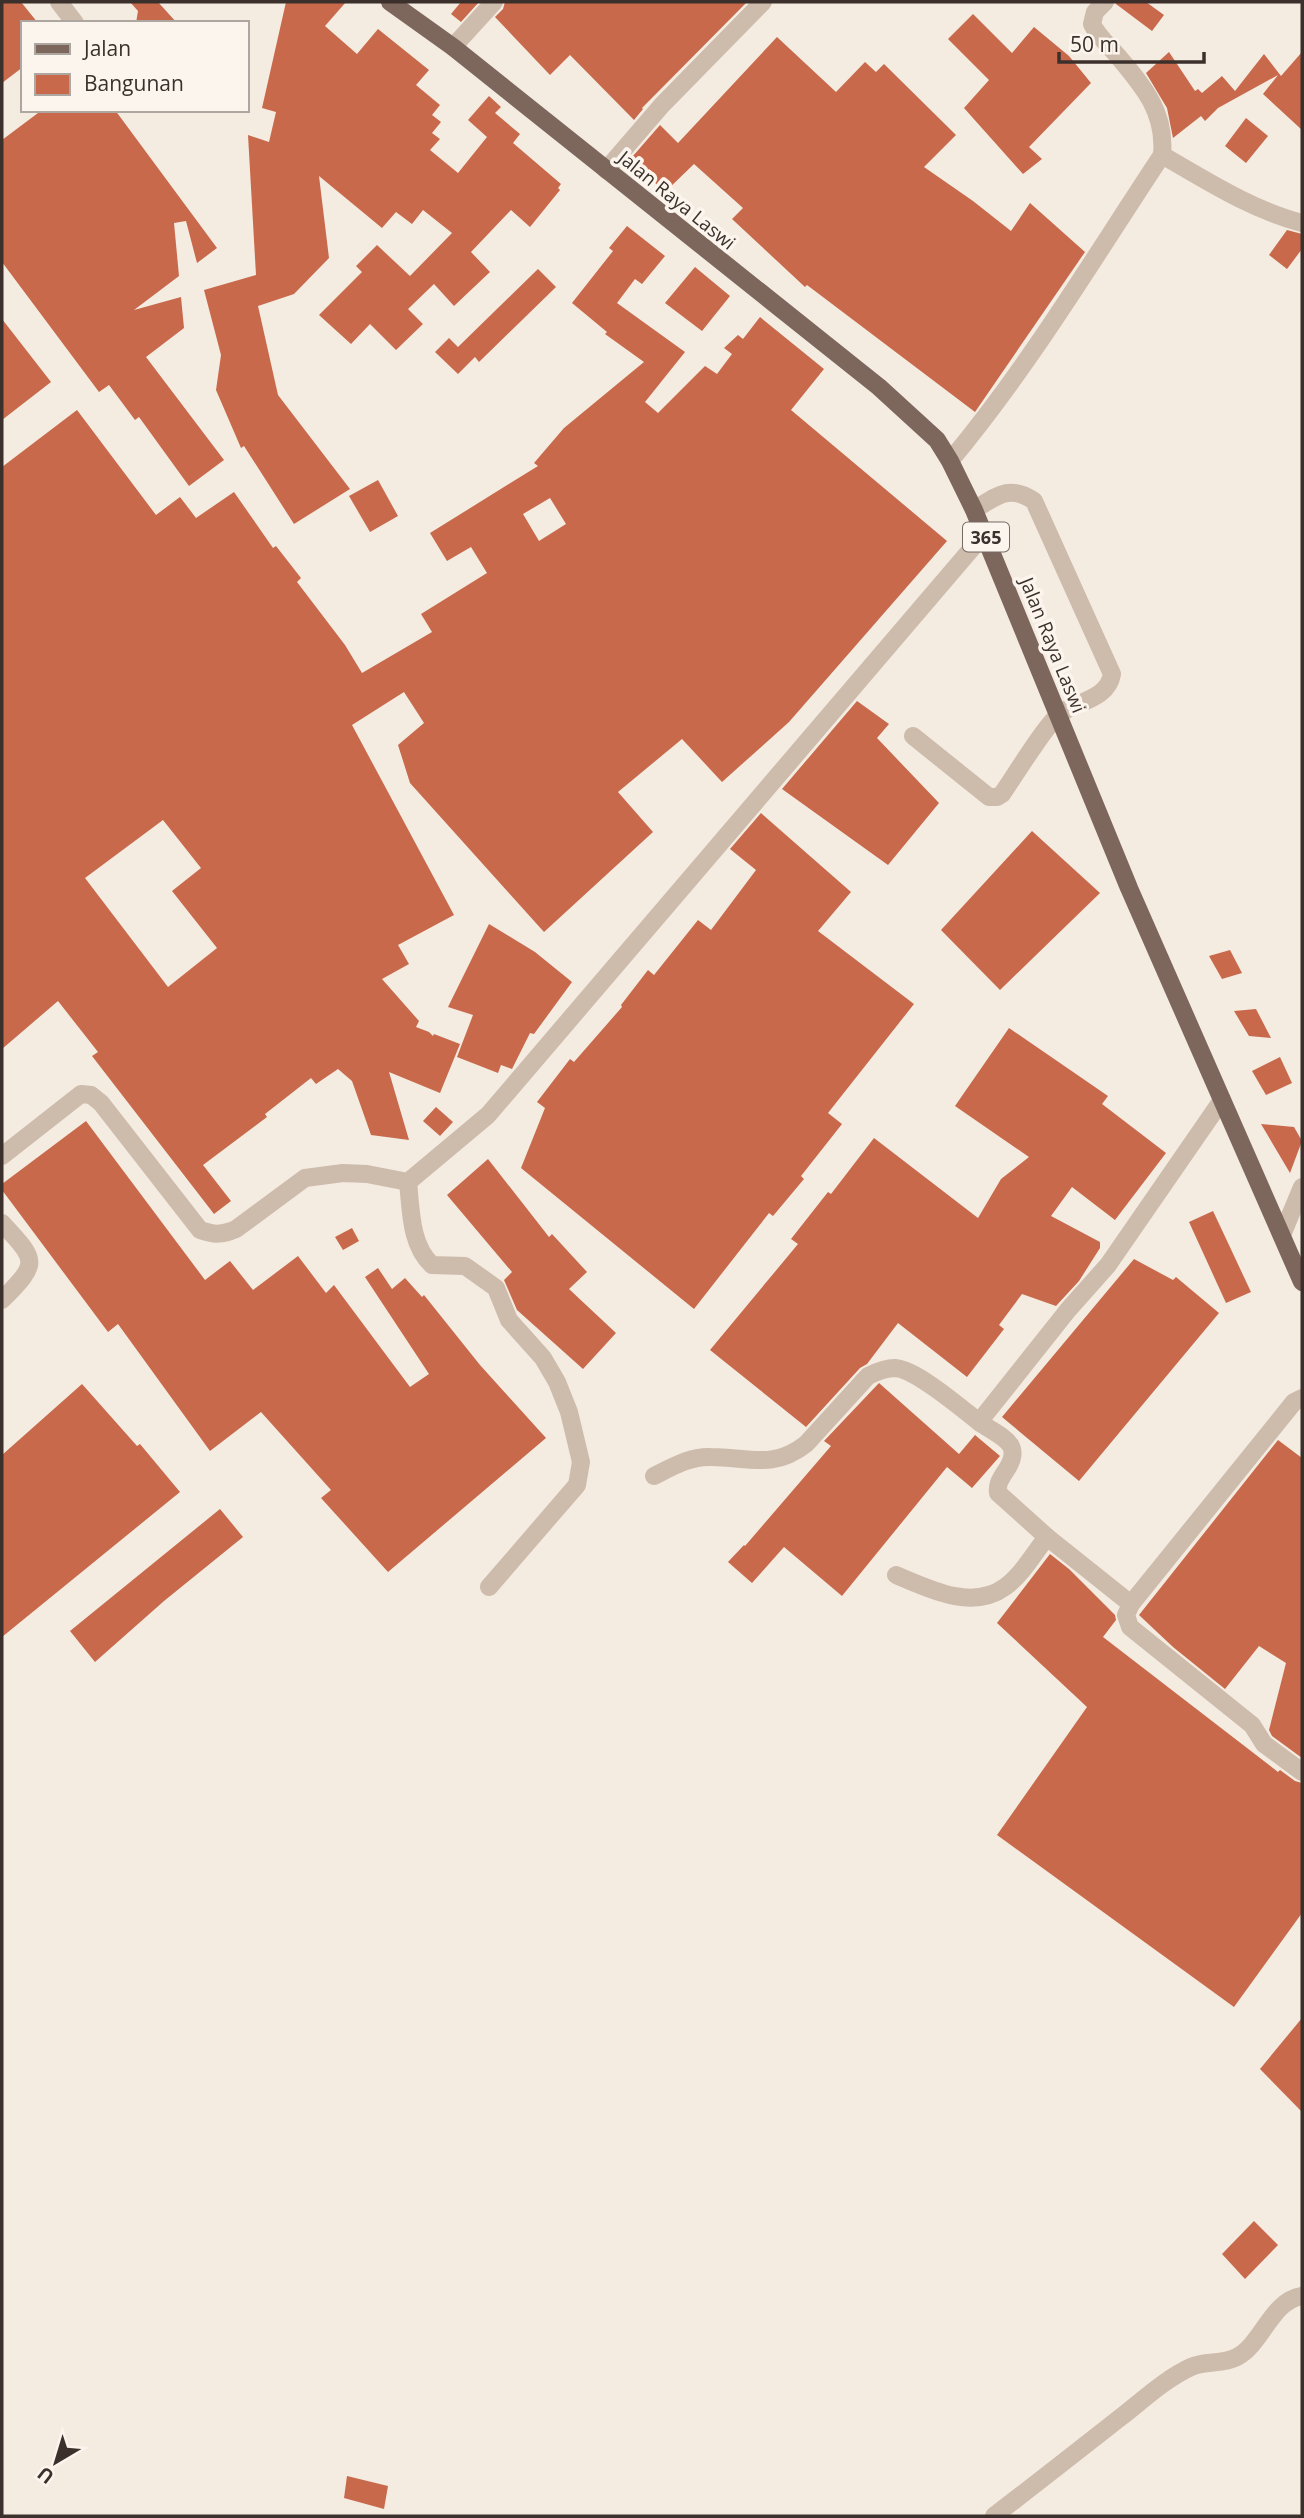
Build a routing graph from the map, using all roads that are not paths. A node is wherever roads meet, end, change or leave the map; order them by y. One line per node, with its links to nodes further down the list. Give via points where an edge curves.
1 (59, 2): 6 (street)
2 (390, 2): 7 (main road, Jalan Raya Laswi / 365)
3 (494, 2): 7 (street)
4 (763, 2): 9 (street, via 662,104)
5 (1105, 2): 8 (street, via 1095,12 1092,24 1158,115)
6 (73, 21)
7 (453, 47): 9 (main road, Jalan Raya Laswi / 365)
8 (1162, 155): 10 (street, via 1229,194); 11 (street, via 1059,316 991,412)
9 (606, 170): 11 (main road, Jalan Raya Laswi / 365, via 879,387 937,440)
10 (1302, 223)
11 (950, 460): 12 (main road, Jalan Raya Laswi / 365)
12 (974, 510): 13 (main road, Jalan Raya Laswi / 365); 14 (street, via 1003,493 1025,495 1034,501 1112,674 1100,694)
13 (985, 533): 14 (main road, Jalan Raya Laswi / 365); 18 (street, via 488,1115)
14 (1059, 714): 15 (street, via 997,797 989,797); 16 (main road, Jalan Raya Laswi / 365)
15 (913, 736)
16 (1222, 1100): 21 (main road, Jalan Raya Laswi / 365); 25 (street, via 1108,1265)
17 (2, 1156): 18 (street, via 81,1094 101,1103 200,1230 212,1234 236,1229 305,1178 343,1173)
18 (408, 1182): 29 (street, via 414,1232 425,1259 432,1265 465,1266 496,1287 509,1320 543,1358 557,1382 581,1462 577,1485)
19 (1302, 1187): 21 (street)
20 (2, 1223): 23 (street, via 28,1251 30,1261 26,1275)
21 (1282, 1235): 22 (main road, Jalan Raya Laswi / 365)
22 (1302, 1282)
23 (2, 1300)
24 (1302, 1398): 30 (street, via 1294,1402)
25 (979, 1422): 26 (street, via 910,1372 880,1370 868,1376 795,1453 761,1461 688,1460); 27 (street, via 1008,1442 1014,1453 998,1482 998,1493)
26 (654, 1476)
27 (1046, 1537): 28 (street, via 1005,1587 978,1599 953,1596); 30 (street)
28 (896, 1575)
29 (489, 1587)
30 (1131, 1604): 31 (street, via 1126,1615 1130,1627 1252,1725 1264,1744)
31 (1302, 1772)
32 (1302, 2296): 33 (street, via 1277,2312 1237,2356 1204,2362 1170,2379)
33 (994, 2516)

